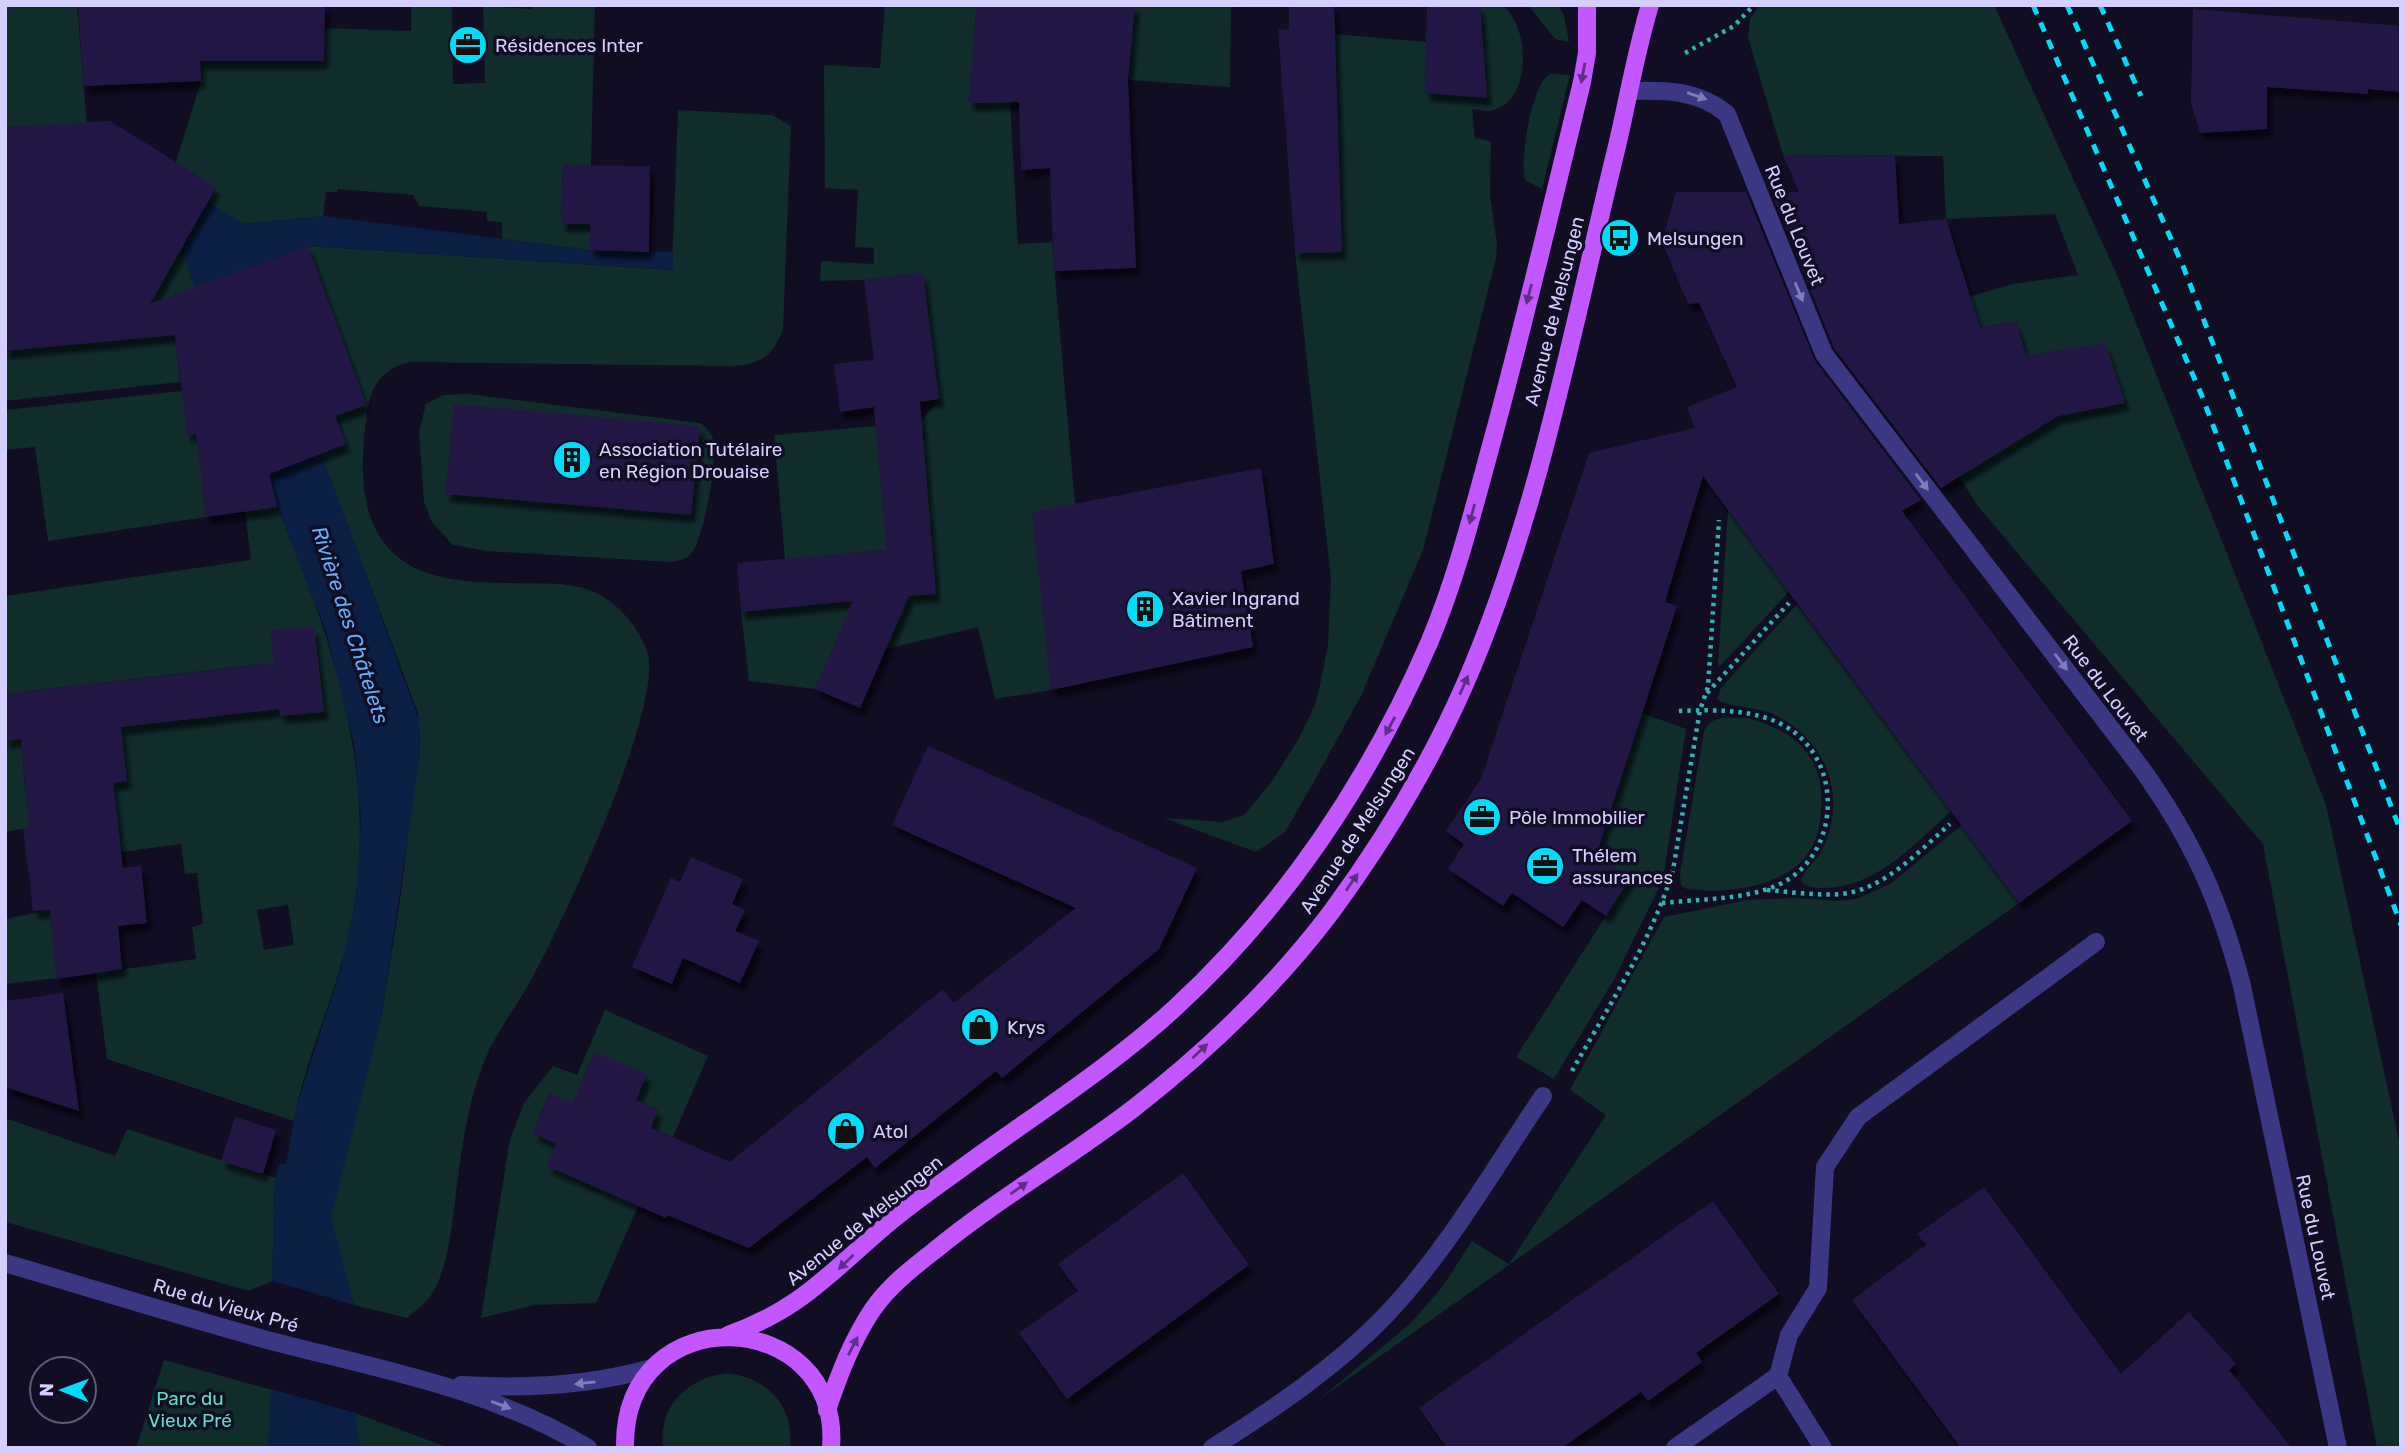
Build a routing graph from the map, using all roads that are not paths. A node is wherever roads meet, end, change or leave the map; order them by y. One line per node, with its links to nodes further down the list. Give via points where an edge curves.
1 (1587, 5): 7 (main road, Avenue de Melsungen, one-way to 7, via 1582,82 1459,563 1398,710 1350,796 1254,928 1177,1006 905,1210 799,1302)
2 (1650, 5): 3 (main road, Avenue de Melsungen)
3 (1630, 91): 11 (main road, Avenue de Melsungen, one-way to 3, via 850,1350 886,1293 963,1228 1134,1108 1245,1008 1296,956 1331,911 1402,806 1432,755 1496,606 1547,429); 18 (street, Rue du Louvet, one-way to 18, via 1686,92 1727,114 1824,354 2142,769 2206,875 2242,986)
4 (2096, 942): 9 (street, via 1858,1117 1825,1167 1818,1288 1789,1335)
5 (1543, 1096): 15 (street, via 1443,1244 1384,1317 1258,1419)
6 (5, 1263): 10 (street, Rue du Vieux Pré, via 244,1334)
7 (728, 1335): 8 (main road, Avenue de Melsungen, via 687,1344); 11 (main road, via 761,1341 790,1356 813,1380)
8 (652, 1368): 10 (street, Rue du Vieux Pré, one-way to 10, via 562,1385); 13 (main road, via 630,1404)
9 (1778, 1376): 16 (street); 17 (street)
10 (436, 1383): 12 (street, Rue du Vieux Pré, one-way to 12, via 502,1405)
11 (827, 1410): 14 (main road)
12 (587, 1448)
13 (625, 1448)
14 (831, 1448)
15 (1212, 1448)
16 (1675, 1448)
17 (1823, 1448)
18 (2337, 1448)

